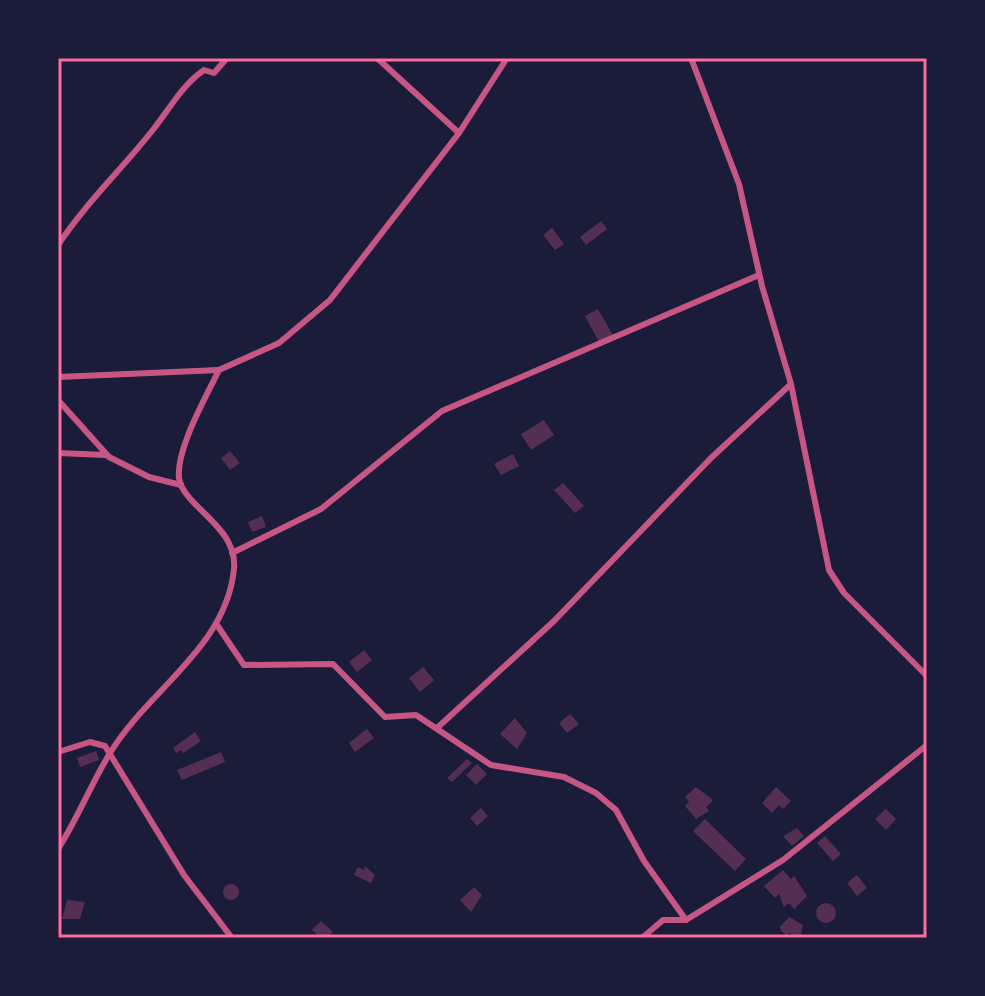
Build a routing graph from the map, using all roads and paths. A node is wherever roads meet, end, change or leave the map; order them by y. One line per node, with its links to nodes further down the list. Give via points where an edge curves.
1 (227, 58): 6 (street, via 214,73 204,70 194,77)
2 (377, 58): 5 (street)
3 (507, 58): 5 (street)
4 (691, 58): 7 (street, via 739,184)
5 (459, 133): 8 (street, via 323,307 279,343)
6 (58, 245)
7 (759, 275): 10 (street); 15 (street, via 442,411 321,509)
8 (219, 370): 9 (street); 14 (street, via 183,453)
9 (58, 377)
10 (791, 384): 17 (street, via 829,570 844,593); 18 (street, via 711,458 554,621)
11 (58, 400): 13 (street)
12 (58, 453): 13 (street)
13 (107, 456): 14 (street, via 149,477)
14 (181, 485): 15 (street)
15 (232, 553): 16 (street, via 232,579)
16 (217, 625): 18 (street, via 244,665 333,664 380,715 416,715); 21 (street)
17 (927, 676)
18 (437, 728): 23 (street, via 491,765 564,777 596,793 616,810)
19 (927, 745): 23 (street, via 783,860)
20 (58, 752): 21 (street, via 90,742)
21 (110, 752): 22 (street); 24 (street, via 184,875)
22 (58, 849)
23 (686, 920): 25 (street, via 663,920)
24 (232, 938)
25 (642, 938)

